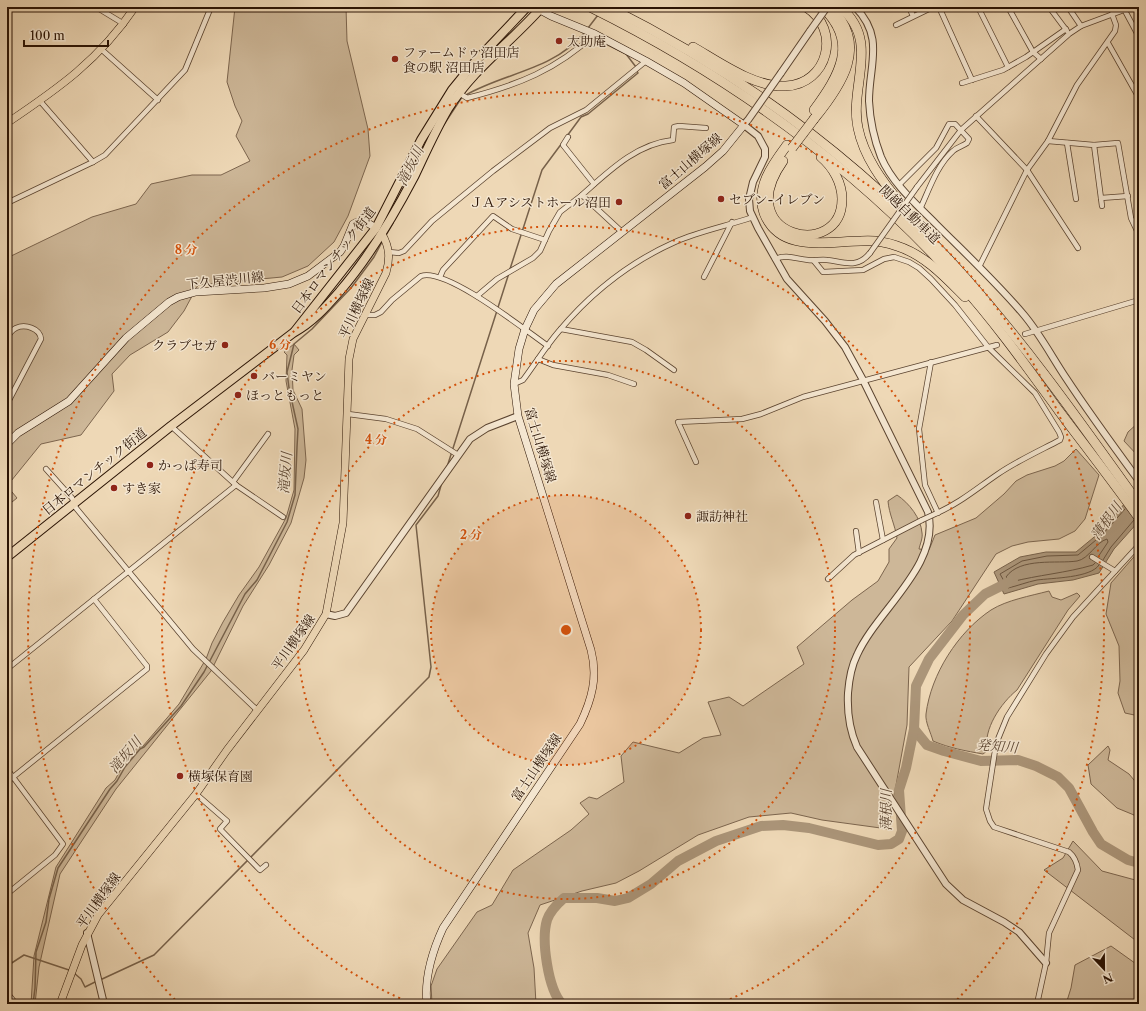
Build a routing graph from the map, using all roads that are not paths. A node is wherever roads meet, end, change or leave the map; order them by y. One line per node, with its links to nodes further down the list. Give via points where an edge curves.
1 (96, 7): 26 (street)
2 (135, 7): 26 (main road)
3 (211, 7): 44 (street, via 184,70)
4 (528, 7): 70 (highway, 日本ロマンチック街道, via 474,62 441,105)
5 (590, 7): 38 (highway, 関越自動車道)
6 (608, 7): 23 (highway, 関越自動車道)
7 (806, 7): 23 (highway, via 815,14 826,32 826,55 815,74 802,82 786,86 750,78)
8 (822, 7): 47 (highway, via 837,27 842,42 842,60 833,84)
9 (827, 7): 48 (street, bridge)
10 (830, 7): 47 (highway, via 845,30 849,45 848,60 841,84)
11 (840, 7): 80 (highway, via 854,24 862,47 856,116 867,156 885,185)
12 (855, 7): 60 (street, via 870,27 873,40 869,100 873,136 882,159)
13 (909, 7): 25 (street)
14 (933, 7): 25 (street)
15 (939, 7): 40 (street)
16 (986, 7): 39 (street, via 980,10)
17 (1008, 7): 35 (street)
18 (1049, 7): 29 (street)
19 (1068, 7): 28 (street)
20 (1132, 7): 22 (street)
21 (539, 8): 30 (main road, via 551,16); 42 (highway, 日本ロマンチック街道)
22 (1124, 8): 24 (street); 32 (street)
23 (618, 12): 80 (highway, 関越自動車道, via 736,80 810,132 894,204)
24 (1112, 14): 28 (street); 33 (street, via 1116,28)
25 (913, 16): 27 (street)
26 (124, 24): 34 (main road)
27 (896, 25)
28 (1081, 26): 31 (street)
29 (1066, 29): 31 (street); 35 (street)
30 (589, 31): 37 (main road); 42 (street, via 578,50 533,77 467,98)
31 (1069, 34): 36 (street)
32 (1139, 37)
33 (1108, 43): 43 (street); 53 (street, via 1077,85)
34 (101, 49): 44 (street); 45 (main road, via 75,75)
35 (1033, 52): 36 (street); 39 (street)
36 (1041, 59): 46 (street)
37 (646, 61): 48 (main road); 76 (street, via 586,110 550,128 493,171 432,221 404,250 399,253)
38 (699, 67): 56 (highway, via 805,143 829,166 838,180 842,202 834,222 817,233 797,235 784,229 775,219 769,205 772,179); 95 (highway, 関越自動車道, via 805,138 870,192 959,282)
39 (1008, 68): 40 (street)
40 (972, 80): 41 (street)
41 (962, 83)
42 (459, 93): 72 (highway, 日本ロマンチック街道, via 429,143)
43 (1139, 98)
44 (158, 100): 57 (street, via 105,155)
45 (40, 101): 49 (main road); 57 (street)
46 (976, 116): 51 (street); 58 (street)
47 (812, 118): 56 (highway)
48 (746, 122): 68 (street, via 765,149 765,157 750,194); 71 (main road, 富士山横塚線, via 710,163)
49 (7, 123)
50 (706, 128): 59 (street, via 674,127 673,140 628,157)
51 (961, 130): 60 (street, via 949,124 936,148); 67 (street, via 968,137 968,142 949,155); 78 (street, bridge, via 864,259 854,264 828,260)
52 (568, 137): 59 (street, via 563,145)
53 (1048, 141): 54 (street); 58 (street)
54 (1067, 143): 55 (street); 64 (street)
55 (1094, 145): 62 (street, via 1118,143); 63 (street)
56 (790, 146): 95 (highway, via 770,169 762,191 764,211 776,232 803,243 874,241 913,253 942,274)
57 (93, 162): 65 (street)
58 (1027, 170): 75 (street); 79 (street)
59 (594, 184): 61 (street)
60 (899, 185): 67 (street)
61 (582, 195): 71 (street); 74 (street, via 560,212)
62 (1128, 196): 63 (street); 73 (street, via 1131,218)
63 (1101, 198): 66 (street)
64 (1076, 199)
65 (7, 203)
66 (1102, 206)
67 (920, 208): 79 (street)
68 (753, 217): 69 (street); 77 (street)
69 (732, 222): 82 (street); 87 (street, via 685,238 645,258 598,291)
70 (376, 228): 72 (highway); 89 (highway, 日本ロマンチック街道); 107 (main road, 下久屋渋川線, via 366,222 357,222 340,252 308,276 289,284 196,292 169,302 126,338 69,401 18,433)
71 (622, 232): 86 (main road, 富士山横塚線, via 556,284 534,310)
72 (382, 234): 76 (main road, 平川横塚線); 89 (highway, 日本ロマンチック街道, via 325,308 308,325)
73 (1139, 235)
74 (545, 240): 81 (street, via 512,229 493,216 443,270); 83 (street, via 533,258 497,279)
75 (1078, 248)
76 (389, 252): 85 (main road, 平川横塚線, via 386,273)
77 (775, 259): 78 (street, via 785,256); 99 (street, via 792,285 838,337)
78 (814, 261): 94 (street, via 821,271 825,272 863,270 892,257 909,262 931,279 969,321)
79 (979, 267): 88 (street, via 1010,298)
80 (964, 275): 108 (highway, 関越自動車道, via 997,315)
81 (440, 277): 83 (street); 85 (street, via 421,276 381,312)
82 (704, 277)
83 (476, 296): 86 (street)
84 (1139, 300): 88 (street)
85 (365, 315): 103 (main road, 平川横塚線, via 350,349)
86 (525, 329): 93 (street); 100 (main road, 富士山横塚線, via 517,358)
87 (561, 329): 93 (street); 98 (street, via 632,342)
88 (1035, 330): 90 (street); 112 (street)
89 (293, 333): 105 (highway, 日本ロマンチック街道)
90 (1025, 334)
91 (7, 338): 102 (street, via 13,330 24,327 35,329 41,339)
92 (997, 345): 94 (street)
93 (548, 346): 96 (street)
94 (988, 347): 97 (street); 117 (street, via 1035,393 1061,438 996,475 962,501)
95 (1019, 357): 108 (highway, 関越自動車道)
96 (538, 360): 100 (street, via 523,380); 101 (street, via 546,364 608,375)
97 (931, 362): 99 (street); 117 (street, via 919,429 925,485)
98 (674, 370)
99 (863, 380): 110 (street, via 803,397 742,419 678,422); 140 (street, via 928,512 930,527 923,555 915,573 878,621 857,654 851,671 848,722 862,754 939,875 954,892 980,911 1019,932)
100 (514, 384): 104 (main road, 富士山横塚線)
101 (634, 384)
102 (7, 404)
103 (348, 414): 109 (street, via 386,419 417,429); 130 (main road, 平川横塚線, via 343,523)
104 (518, 416): 109 (street, via 481,431 470,439); 145 (main road, 富士山横塚線, via 591,650 594,688 580,724 443,928 434,947 428,972)
105 (171, 426): 113 (street); 115 (highway, 日本ロマンチック街道)
106 (268, 434): 113 (street)
107 (7, 444)
108 (1092, 446): 116 (highway, 関越自動車道); 119 (highway, 関越自動車道)
109 (458, 455): 130 (street, via 346,613 335,616)
110 (696, 462)
111 (46, 469): 115 (street)
112 (1139, 481)
113 (235, 484): 118 (street); 126 (street)
114 (876, 502): 121 (street)
115 (74, 503): 124 (highway, 日本ロマンチック街道); 126 (street)
116 (1139, 504)
117 (936, 513): 121 (street, bridge)
118 (282, 517)
119 (1139, 518)
120 (856, 530): 123 (street)
121 (883, 540): 123 (street)
122 (1139, 545): 127 (street)
123 (859, 553): 128 (street)
124 (7, 557)
125 (1092, 557): 127 (street)
126 (129, 571): 129 (street); 132 (street, via 204,661)
127 (1115, 572): 140 (street, via 1072,617 1046,654 1007,717 996,744 991,772 986,808 994,827 1069,852 1078,865 1049,933)
128 (828, 579)
129 (94, 599): 131 (street); 134 (street, via 147,669)
130 (326, 614): 132 (main road, 平川横塚線, via 304,650)
131 (7, 668)
132 (257, 710): 136 (main road, 平川横塚線)
133 (7, 770): 134 (street)
134 (13, 777): 135 (street); 138 (street, via 63,844 55,855)
135 (7, 782)
136 (196, 794): 137 (street, via 227,821 220,830 260,870); 139 (main road, 平川横塚線, via 98,915)
137 (266, 865)
138 (7, 894)
139 (88, 933): 143 (main road, 平川横塚線); 144 (street)
140 (1046, 963): 146 (street)
141 (7, 993): 142 (street)
142 (16, 1004)
143 (60, 1004)
144 (104, 1004)
145 (427, 1004)
146 (1038, 1004)

